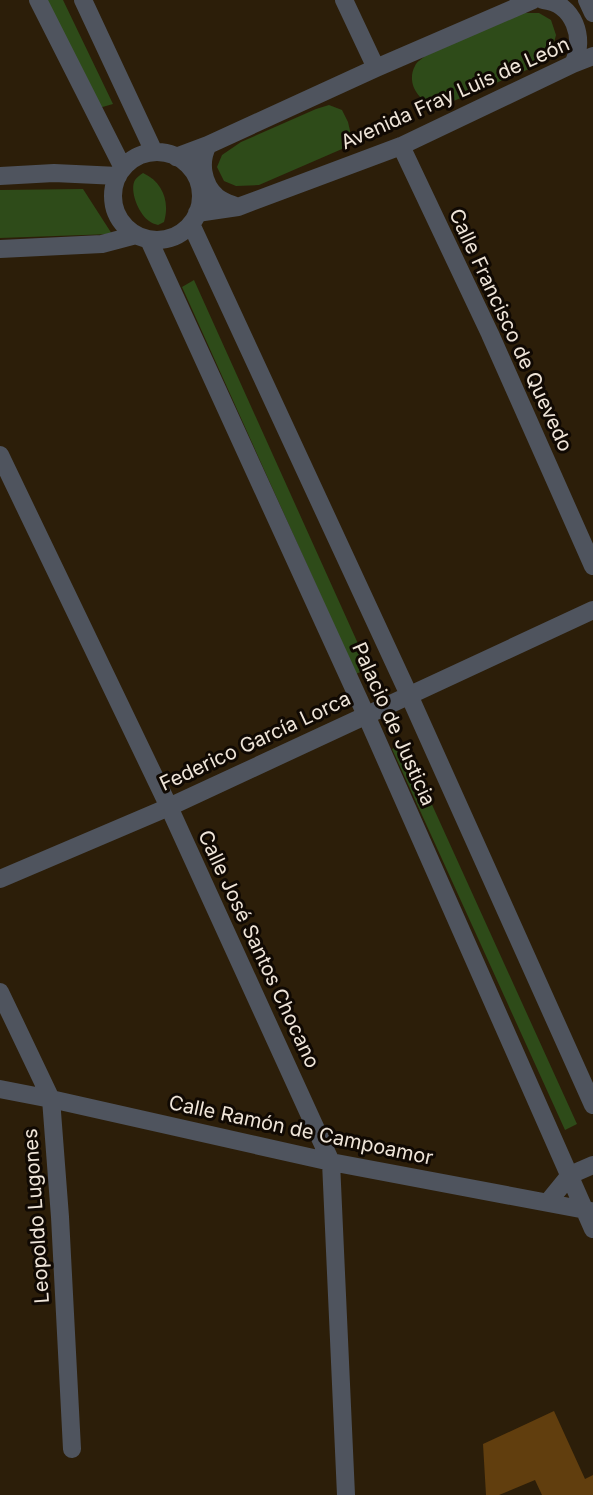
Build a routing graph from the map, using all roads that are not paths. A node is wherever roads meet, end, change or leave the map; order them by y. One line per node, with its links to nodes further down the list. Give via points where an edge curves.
1 (38, 0): 15 (street)
2 (83, 0): 13 (street)
3 (344, 0): 10 (street)
4 (533, 0): 10 (street)
5 (543, 0): 9 (street, via 559,5 573,19 578,45)
6 (587, 0): 7 (street)
7 (593, 13)
8 (593, 56): 9 (street, Avenida Fray Luis de León)
9 (573, 64): 12 (street, Avenida Fray Luis de León)
10 (376, 68): 11 (street)
11 (208, 145): 14 (street); 17 (street, via 203,169 211,190)
12 (401, 146): 17 (street, Avenida Fray Luis de León); 22 (street, Calle Francisco de Quevedo)
13 (154, 152): 14 (street); 15 (street, via 142,154)
14 (176, 157): 18 (street, via 187,164 200,187 201,200)
15 (120, 172): 16 (street); 19 (street, via 113,189 117,216 125,227)
16 (0, 176)
17 (238, 207): 18 (street, Avenida Fray Luis de León)
18 (194, 218): 19 (street, via 183,232 172,237); 24 (street, Palacio de Justicia)
19 (143, 237): 20 (street, via 102,244); 25 (street, Palacio de Justicia)
20 (0, 249)
21 (0, 455): 26 (street, Calle José Santos Chocano)
22 (593, 566)
23 (593, 610): 24 (street, Federico García Lorca)
24 (409, 695): 25 (street, Federico García Lorca); 31 (street, Palacio de Justicia)
25 (366, 715): 26 (street, Federico García Lorca); 34 (street, Palacio de Justicia)
26 (169, 807): 27 (street, Federico García Lorca); 32 (street, Calle José Santos Chocano)
27 (0, 879)
28 (0, 992): 30 (street, Leopoldo Lugones)
29 (0, 1089): 30 (street, Calle Ramón de Campoamor)
30 (51, 1099): 32 (street, Calle Ramón de Campoamor); 38 (street, Leopoldo Lugones)
31 (593, 1105)
32 (331, 1162): 35 (street, Calle Ramón de Campoamor); 39 (street, Calle José Santos Chocano)
33 (593, 1165): 34 (street)
34 (570, 1175): 35 (street); 36 (street, Palacio de Justicia)
35 (548, 1202): 36 (street, Calle Ramón de Campoamor)
36 (589, 1210): 37 (street, Palacio de Justicia)
37 (593, 1229)
38 (72, 1449)
39 (346, 1495)

